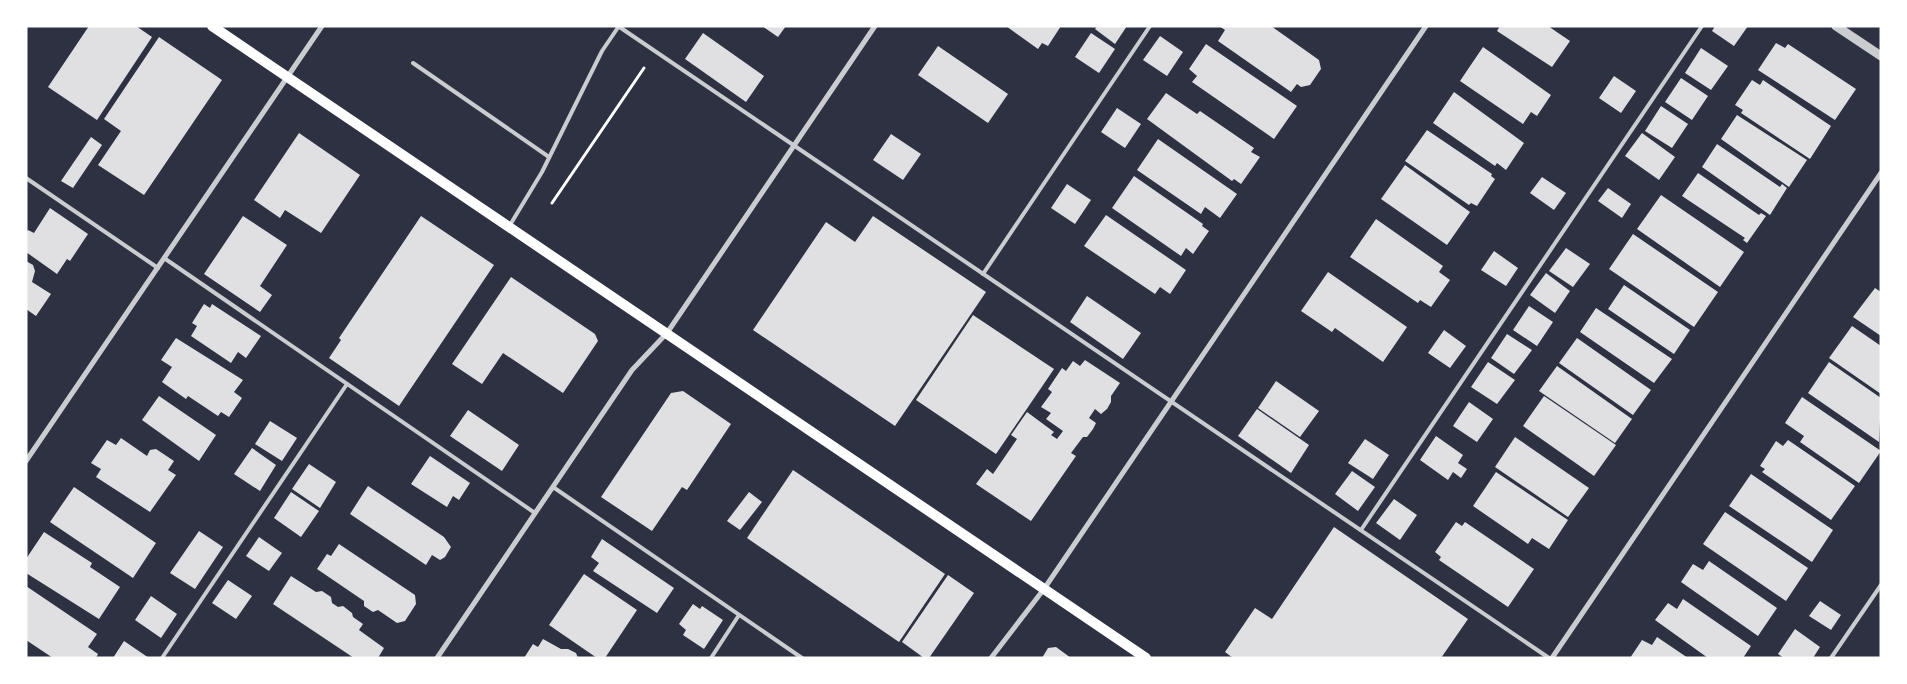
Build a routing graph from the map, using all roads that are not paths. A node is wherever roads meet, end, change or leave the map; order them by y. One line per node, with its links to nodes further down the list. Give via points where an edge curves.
1 (212, 26): 11 (main road)
2 (322, 26): 11 (street)
3 (619, 26): 12 (lane); 13 (lane, via 602,51)
4 (875, 26): 12 (street)
5 (1150, 26): 19 (lane)
6 (1426, 26): 22 (street)
7 (1702, 26): 26 (lane)
8 (1836, 26): 9 (street)
9 (1881, 56)
10 (413, 63): 13 (lane)
11 (288, 77): 16 (main road); 17 (street)
12 (794, 146): 19 (lane); 20 (street)
13 (549, 157): 16 (lane)
14 (1881, 173): 36 (street)
15 (26, 178): 18 (lane)
16 (508, 227): 20 (main road)
17 (164, 258): 18 (street); 21 (lane)
18 (158, 268): 23 (street)
19 (983, 274): 22 (lane)
20 (667, 334): 24 (street, via 632,370); 28 (main road)
21 (347, 384): 25 (lane); 30 (lane)
22 (1171, 401): 26 (lane); 28 (street)
23 (26, 460)
24 (553, 487): 25 (street); 29 (lane)
25 (535, 513): 31 (street)
26 (1361, 530): 36 (lane)
27 (1881, 585): 37 (lane)
28 (1044, 588): 34 (street); 35 (main road)
29 (739, 615): 32 (lane); 33 (lane)
30 (162, 658)
31 (437, 658)
32 (710, 658)
33 (802, 658)
34 (991, 658)
35 (1146, 658)
36 (1550, 658)
37 (1832, 658)

